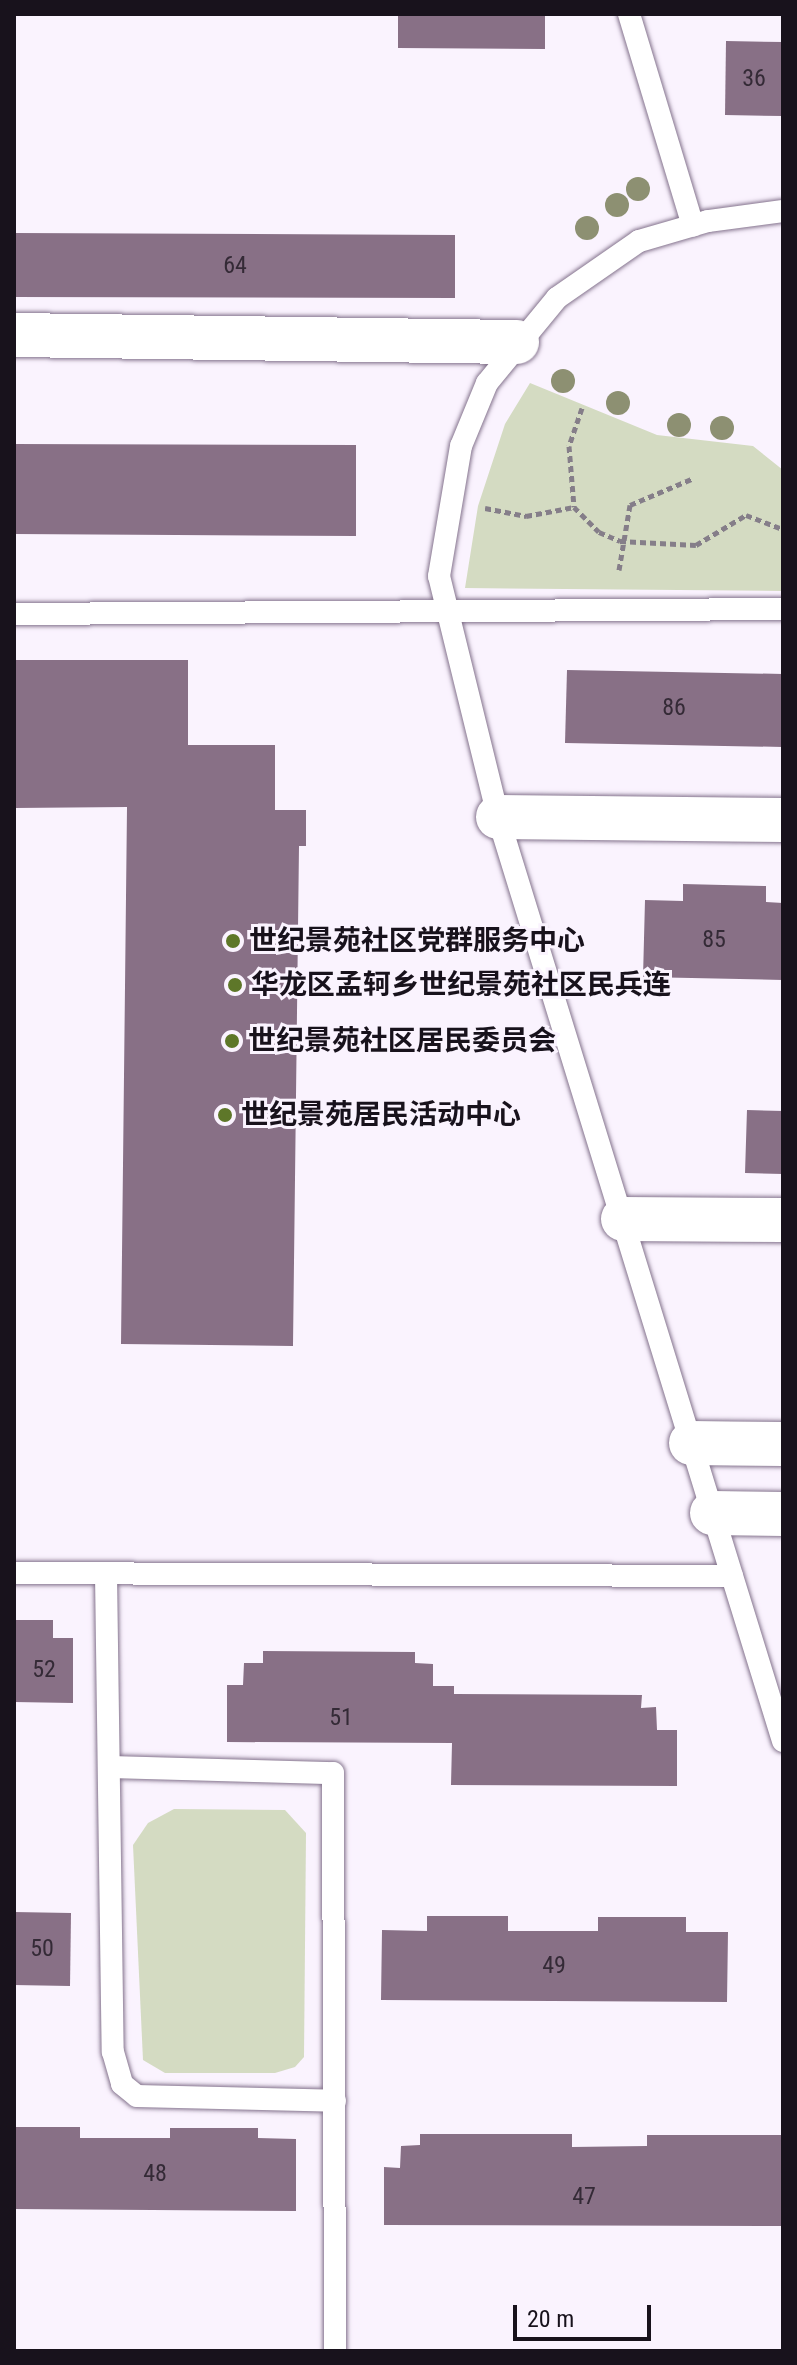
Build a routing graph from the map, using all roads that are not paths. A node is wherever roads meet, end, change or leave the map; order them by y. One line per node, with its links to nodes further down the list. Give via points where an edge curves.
1 (629, 14): 3 (lane)
2 (783, 211): 3 (lane)
3 (693, 226): 5 (lane, via 639,241 595,267)
4 (14, 335): 5 (street)
5 (517, 342): 6 (lane, via 487,383 461,446 445,511)
6 (443, 609): 7 (lane); 8 (lane); 9 (lane)
7 (783, 609)
8 (14, 614)
9 (498, 817): 10 (street); 11 (lane)
10 (783, 820)
11 (623, 1219): 12 (street); 13 (lane)
12 (783, 1220)
13 (691, 1443): 14 (street); 15 (lane)
14 (783, 1444)
15 (712, 1513): 16 (street); 19 (lane)
16 (783, 1514)
17 (14, 1573): 18 (lane)
18 (106, 1574): 19 (lane); 21 (lane)
19 (732, 1576): 20 (lane)
20 (783, 1741)
21 (112, 1767): 22 (lane, via 113,2052 122,2084 137,2096); 22 (lane, via 333,1773)
22 (335, 2101): 23 (lane)
23 (335, 2351)

